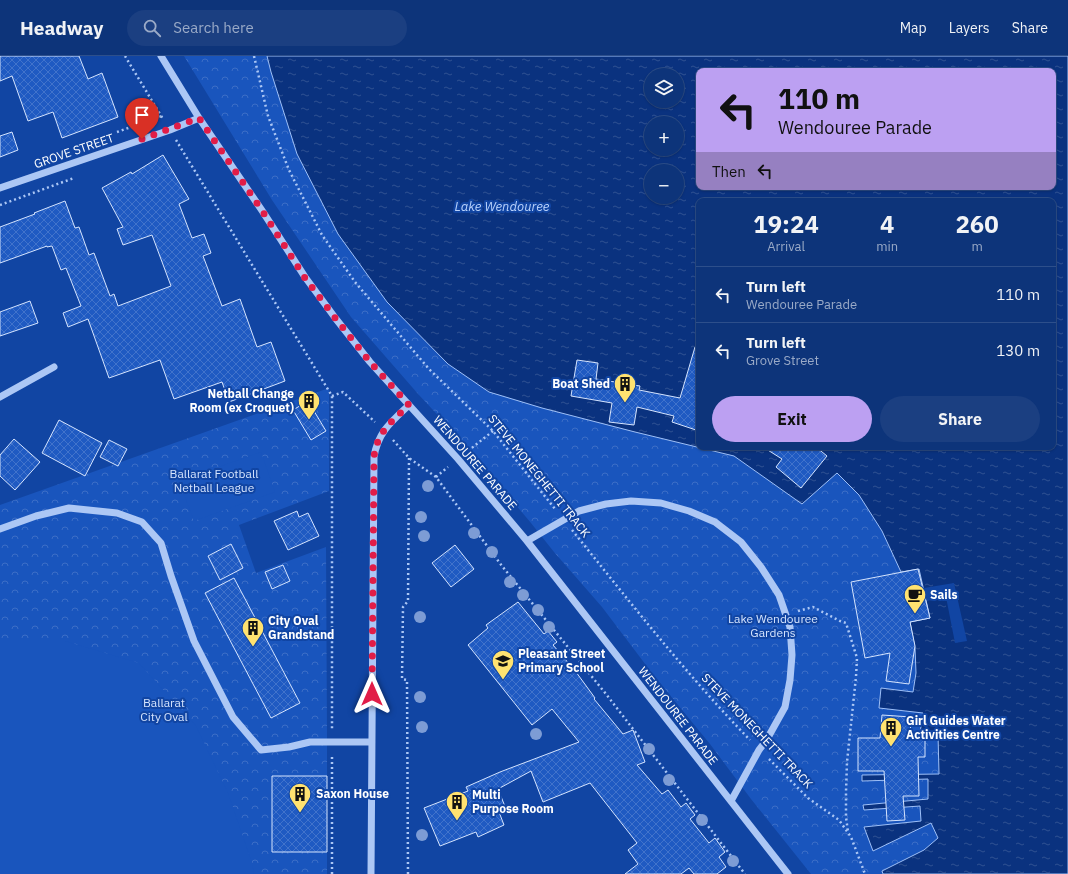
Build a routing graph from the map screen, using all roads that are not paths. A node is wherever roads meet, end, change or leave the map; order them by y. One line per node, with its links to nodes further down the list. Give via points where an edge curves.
1 (161, 56): 2 (street, WENDOUREE PARADE)
2 (199, 118): 3 (street, GROVE STREET); 6 (street, WENDOUREE PARADE, via 305,278 370,362)
3 (0, 188)
4 (54, 367): 5 (street)
5 (0, 397)
6 (409, 405): 8 (street, WENDOUREE PARADE); 9 (street, via 384,430 375,449)
7 (0, 529): 9 (street, via 36,516 70,508 117,512 142,522 161,543 170,576 194,640 233,717 261,750 310,742)
8 (527, 541): 10 (street, WENDOUREE PARADE); 10 (street, via 579,511 631,501 661,503 715,522 741,542 761,567 778,595 790,627 790,680 785,707)
9 (372, 742): 11 (street)
10 (731, 801): 12 (street, WENDOUREE PARADE)
11 (371, 874)
12 (788, 874)

